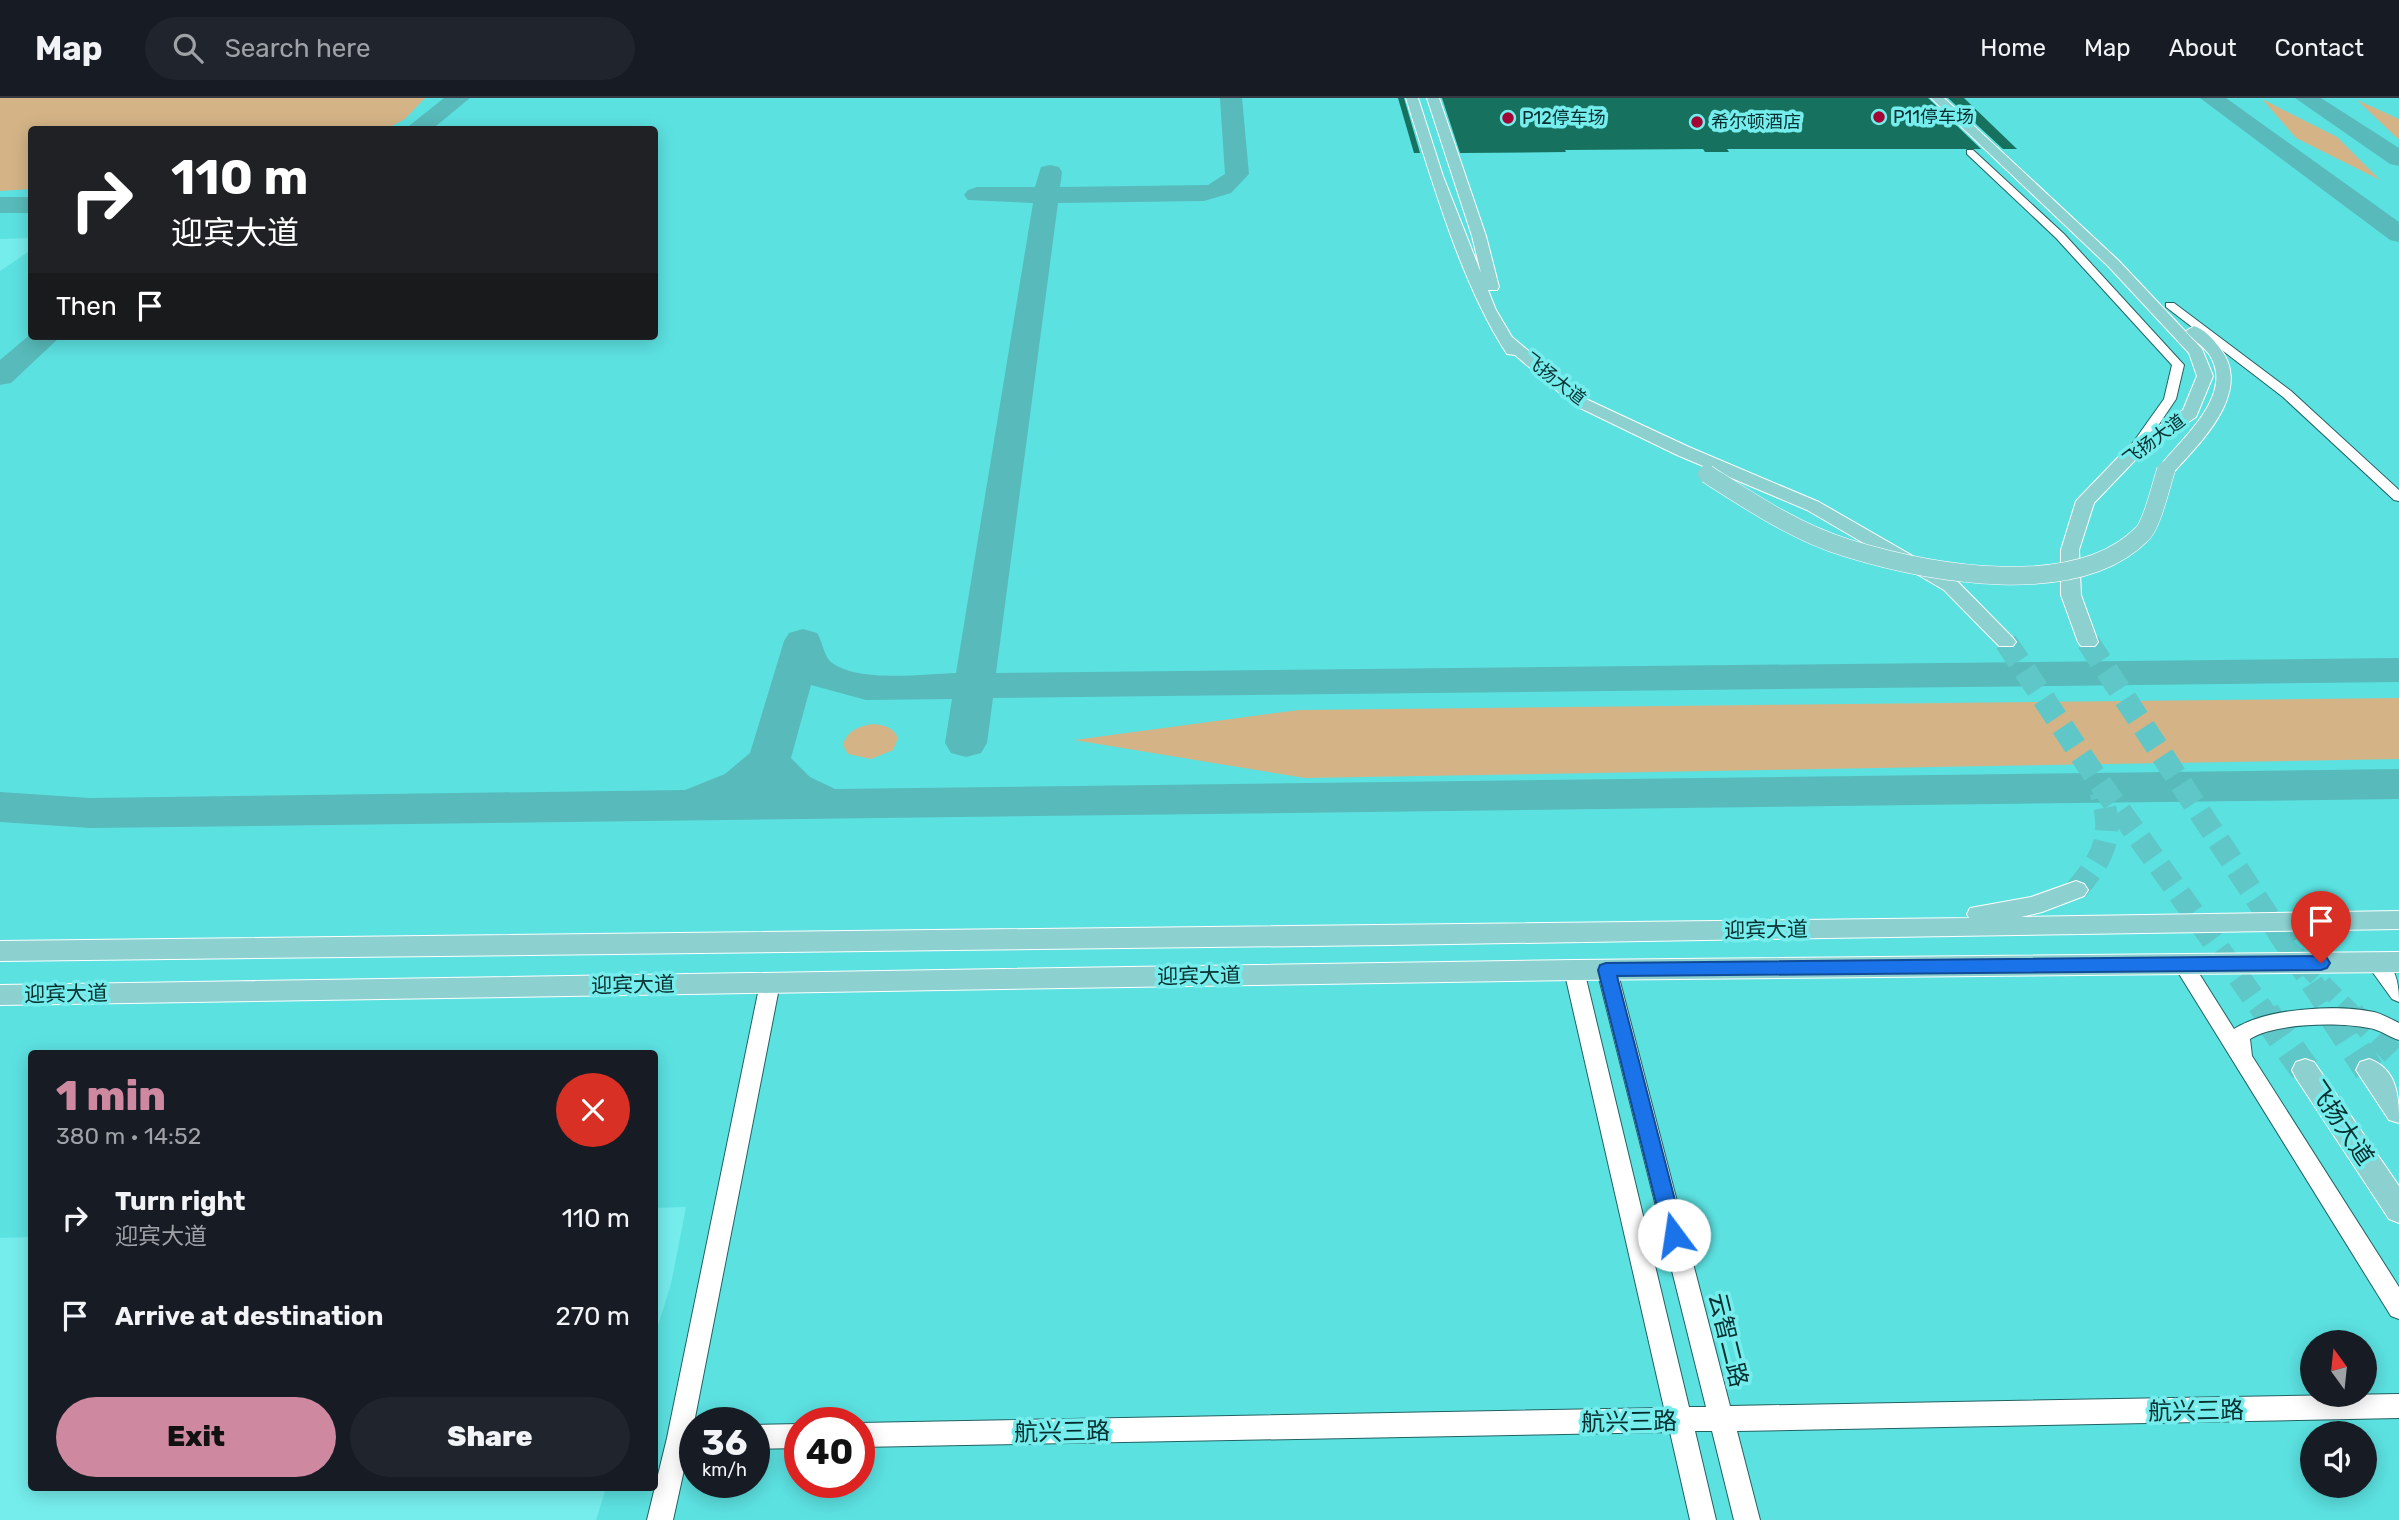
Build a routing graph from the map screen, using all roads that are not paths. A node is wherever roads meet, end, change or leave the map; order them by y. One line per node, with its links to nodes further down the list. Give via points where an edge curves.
1 (1412, 98): 9 (main road, 飞扬大道, via 1437,176)
2 (1433, 98): 9 (main road, via 1479,236)
3 (1937, 98): 7 (main road, 飞扬大道)
4 (1957, 98): 6 (main road)
5 (1970, 152): 10 (street, via 2060,236 2178,365 2170,399)
6 (2058, 199): 7 (main road); 8 (main road)
7 (2113, 263): 10 (main road, 飞扬大道, via 2196,352 2206,376 2190,413)
8 (2169, 305): 9 (main road, bridge, via 2218,357 2222,397 2212,417 2166,470 2144,533 2104,561 2055,574 1947,571 1846,548 1766,512 1707,474 1579,415 1532,377); 11 (street, via 2287,394)
9 (1502, 335): 12 (main road, 飞扬大道, via 1580,402 1683,452 1814,506 1951,586)
10 (2134, 451): 13 (main road, 飞扬大道, via 2085,501 2070,550 2071,595)
11 (2399, 497)
12 (2006, 642)
13 (2088, 642)
14 (2076, 890): 16 (main road, via 1994,914 1475,919)
15 (2399, 920): 16 (main road, 迎宾大道)
16 (1390, 936): 17 (main road, 迎宾大道)
17 (0, 951)
18 (2388, 962): 19 (main road, 迎宾大道); 23 (street)
19 (2183, 964): 21 (main road, 迎宾大道); 26 (street)
20 (1574, 970): 21 (main road, 迎宾大道); 22 (main road, 迎宾大道); 35 (street)
21 (1606, 970): 34 (street, 云智二路)
22 (770, 983): 24 (main road, 迎宾大道); 33 (street)
23 (2399, 994)
24 (0, 995)
25 (2399, 1032): 26 (street, via 2372,1020 2350,1018 2256,1025 2239,1035)
26 (2246, 1065): 31 (street)
27 (2305, 1070): 30 (main road, 飞扬大道)
28 (2368, 1070): 29 (main road)
29 (2399, 1112)
30 (2399, 1210)
31 (2399, 1308)
32 (2399, 1406): 34 (street, 航兴三路)
33 (693, 1407)
34 (1721, 1420): 35 (street, 航兴三路); 40 (street, 云智二路)
35 (1680, 1421): 36 (street, 航兴三路); 39 (street)
36 (875, 1435)
37 (679, 1462): 38 (street)
38 (660, 1520)
39 (1703, 1520)
40 (1746, 1520)

